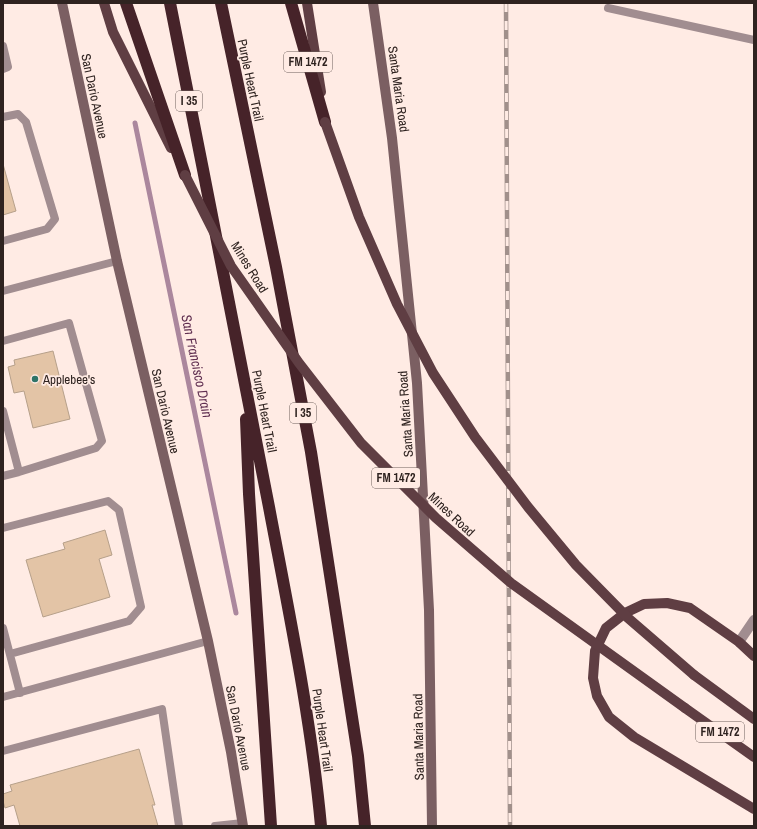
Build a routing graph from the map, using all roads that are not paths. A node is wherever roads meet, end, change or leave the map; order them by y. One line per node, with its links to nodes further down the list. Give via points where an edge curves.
1 (62, 3): 17 (main road, San Dario Avenue)
2 (104, 3): 15 (main road, Mines Road, via 113,32)
3 (126, 3): 15 (highway, FM 1472)
4 (170, 3): 20 (highway, Purple Heart Trail / I 35)
5 (221, 3): 42 (highway, Purple Heart Trail / I 35, via 276,267 311,452 358,756)
6 (291, 3): 14 (highway, FM 1472)
7 (307, 3): 14 (main road)
8 (373, 3): 43 (main road, Santa Maria Road, via 392,138 417,383 429,610)
9 (608, 8): 10 (lane)
10 (754, 40)
11 (3, 46): 12 (lane, via 8,67)
12 (3, 68)
13 (3, 118): 16 (lane, via 18,114 26,122 55,219 47,229)
14 (325, 122): 33 (main road, FM 1472, bridge, via 359,217 397,304 433,373 471,431 528,507 576,565 628,618 694,676)
15 (185, 175): 35 (main road, Mines Road / FM 1472, bridge, via 231,266 299,363 362,443 436,518 511,583)
16 (3, 242)
17 (117, 261): 18 (lane); 27 (main road, San Dario Avenue)
18 (3, 291)
19 (3, 341): 22 (lane, via 69,323 102,440 96,448)
20 (245, 380): 40 (highway, via 249,494); 41 (highway, Purple Heart Trail / I 35, via 305,700)
21 (3, 411): 22 (lane)
22 (19, 472): 23 (lane)
23 (3, 476)
24 (3, 528): 29 (lane, via 108,501 119,510 141,607 129,621)
25 (754, 620): 28 (street)
26 (3, 628): 29 (lane)
27 (208, 641): 31 (lane); 37 (main road, San Dario Avenue)
28 (739, 642): 30 (main road); 36 (main road, via 690,608 667,603 644,604 625,613 606,628 595,651 593,678 597,696 609,717 634,737)
29 (10, 654): 31 (lane)
30 (754, 656)
31 (20, 692): 32 (lane)
32 (3, 697)
33 (754, 720)
34 (3, 751): 38 (lane, via 162,708)
35 (754, 757)
36 (754, 809)
37 (243, 825): 39 (lane)
38 (178, 826)
39 (215, 826)
40 (271, 826)
41 (321, 826)
42 (365, 826)
43 (432, 826)

